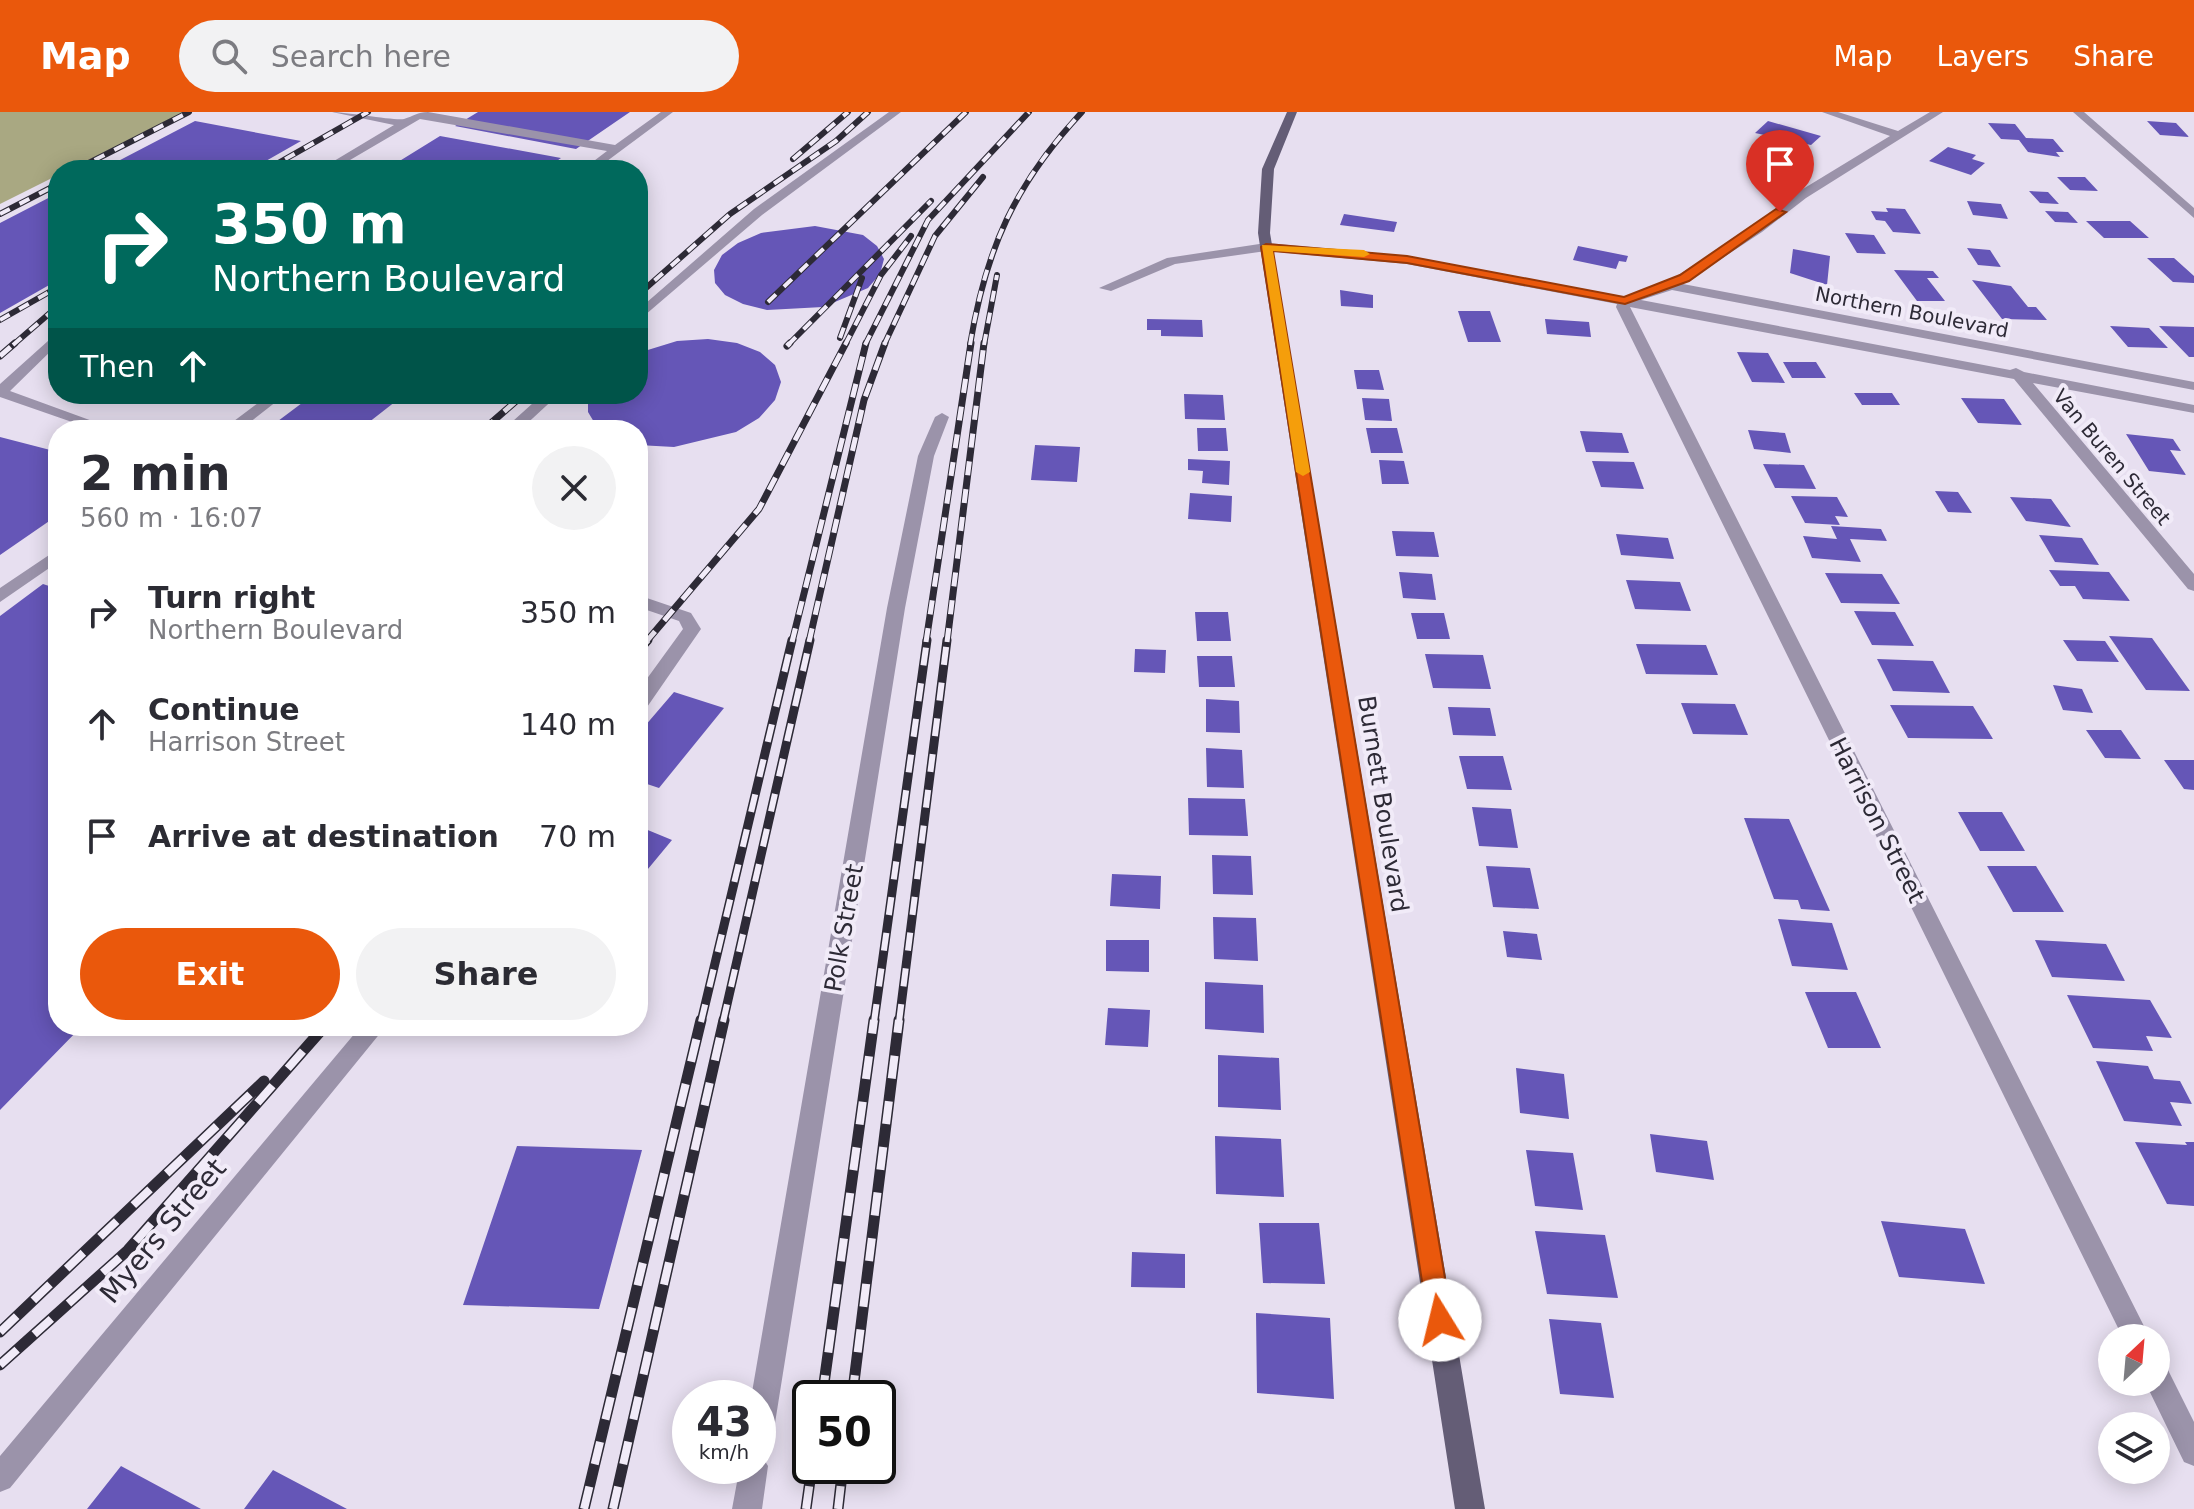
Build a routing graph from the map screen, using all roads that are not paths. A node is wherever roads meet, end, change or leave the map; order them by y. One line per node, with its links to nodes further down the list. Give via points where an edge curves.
1 (337, 112): 9 (street)
2 (668, 112): 11 (street)
3 (896, 112): 19 (street, via 758,212)
4 (1292, 112): 15 (main road, Burnett Boulevard, via 1268,169)
5 (1827, 112): 10 (street)
6 (1938, 112): 10 (street)
7 (2078, 112): 14 (street)
8 (421, 113): 9 (street); 11 (street)
9 (405, 123): 12 (street)
10 (1901, 136): 16 (street, via 1802,195)
11 (617, 149): 13 (street)
12 (342, 160)
13 (602, 160)
14 (2194, 214)
15 (1266, 247): 17 (street, via 1172,261); 18 (street, Northern Boulevard, via 1407,260); 45 (main road, Burnett Boulevard)
16 (1671, 286): 18 (street, Northern Boulevard); 21 (street, Northern Boulevard)
17 (1106, 288)
18 (1625, 301): 22 (street, Northern Boulevard); 38 (street, Harrison Street, via 1624,314)
19 (648, 308)
20 (48, 346): 24 (street)
21 (2005, 351): 22 (street, Van Buren Street); 23 (street, Northern Boulevard)
22 (2018, 375): 27 (street, Northern Boulevard); 33 (street, Van Buren Street)
23 (2194, 386)
24 (0, 392): 29 (street)
25 (265, 404): 30 (street)
26 (541, 404): 31 (street)
27 (2194, 409)
28 (942, 417): 39 (street, Polk Street, via 926,456 896,608)
29 (80, 420)
30 (244, 420)
31 (522, 420)
32 (48, 561): 34 (street)
33 (2194, 585)
34 (0, 596)
35 (648, 604): 36 (street, via 685,617 692,629)
36 (648, 691)
37 (367, 1036): 42 (street, Myers Street)
38 (2130, 1324)
39 (768, 1380)
40 (2166, 1396): 41 (street)
41 (2194, 1452)
42 (0, 1478)
43 (751, 1484): 44 (street)
44 (747, 1509)
45 (1470, 1509)

